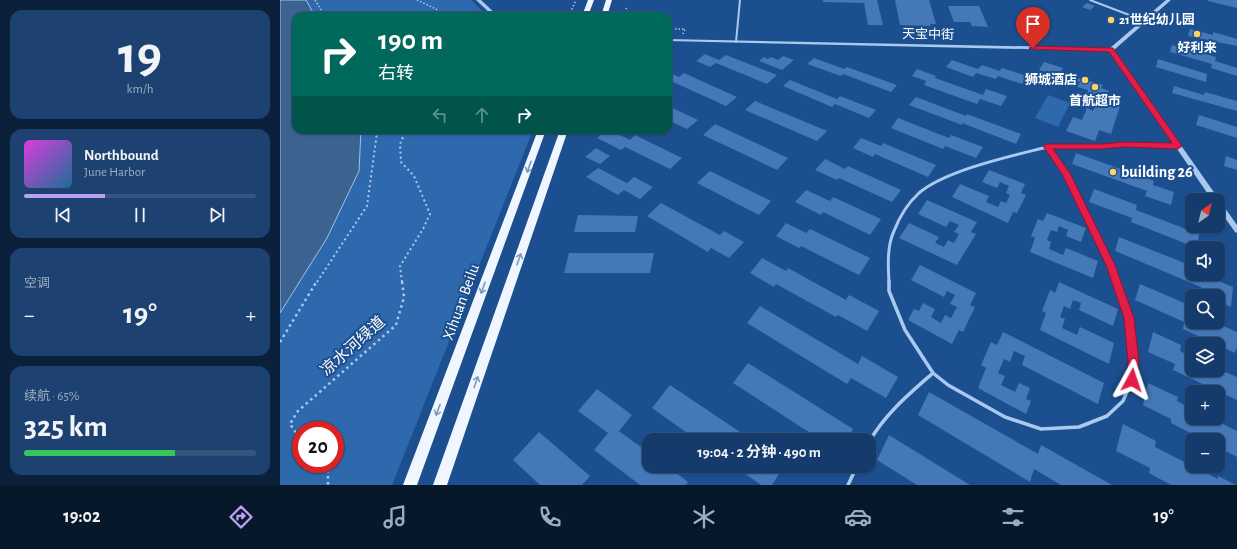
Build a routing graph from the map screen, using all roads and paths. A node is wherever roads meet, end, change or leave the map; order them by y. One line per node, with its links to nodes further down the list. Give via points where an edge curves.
1 (315, 0): 11 (path)
2 (417, 0): 12 (path)
3 (478, 0): 13 (street)
4 (576, 0): 14 (path)
5 (591, 0): 15 (main road)
6 (609, 0): 16 (main road)
7 (740, 0): 22 (lane)
8 (1090, 0): 18 (lane)
9 (1169, 0): 18 (street)
10 (627, 6): 17 (path)
11 (322, 12)
12 (439, 12)
13 (492, 12)
14 (571, 12)
15 (586, 12)
16 (605, 12)
17 (625, 12)
18 (1145, 21): 23 (street)
19 (672, 29): 20 (path, via 685,29)
20 (683, 34)
21 (672, 40): 22 (street, 天宝中街)
22 (736, 42): 23 (street, 天宝中街)
23 (1111, 50): 29 (street)
24 (377, 134): 33 (path, via 367,206)
25 (404, 134): 35 (path, 凉水河绿道, via 400,144 401,162 414,176 430,214 400,266 404,297 396,325 298,411 290,424)
26 (541, 134): 40 (main road, Xihuan Beilu, one-way to 40)
27 (563, 134): 41 (main road, one-way to 27)
28 (1047, 146): 29 (lane); 34 (lane, via 945,178 919,193 905,209 893,232 888,259 889,291 905,330); 34 (lane, via 1066,173 1091,225 1110,265 1129,318 1134,362 1132,380 1123,401 1107,416 1079,427 1041,429 1005,417 948,385)
29 (1178, 146): 30 (street)
30 (1211, 193)
31 (1225, 213): 32 (street)
32 (1237, 230)
33 (280, 342)
34 (933, 372): 36 (lane, via 888,414)
35 (292, 427)
36 (874, 433)
37 (328, 473): 39 (path)
38 (854, 473): 42 (lane)
39 (328, 485)
40 (410, 485)
41 (440, 485)
42 (848, 485)

